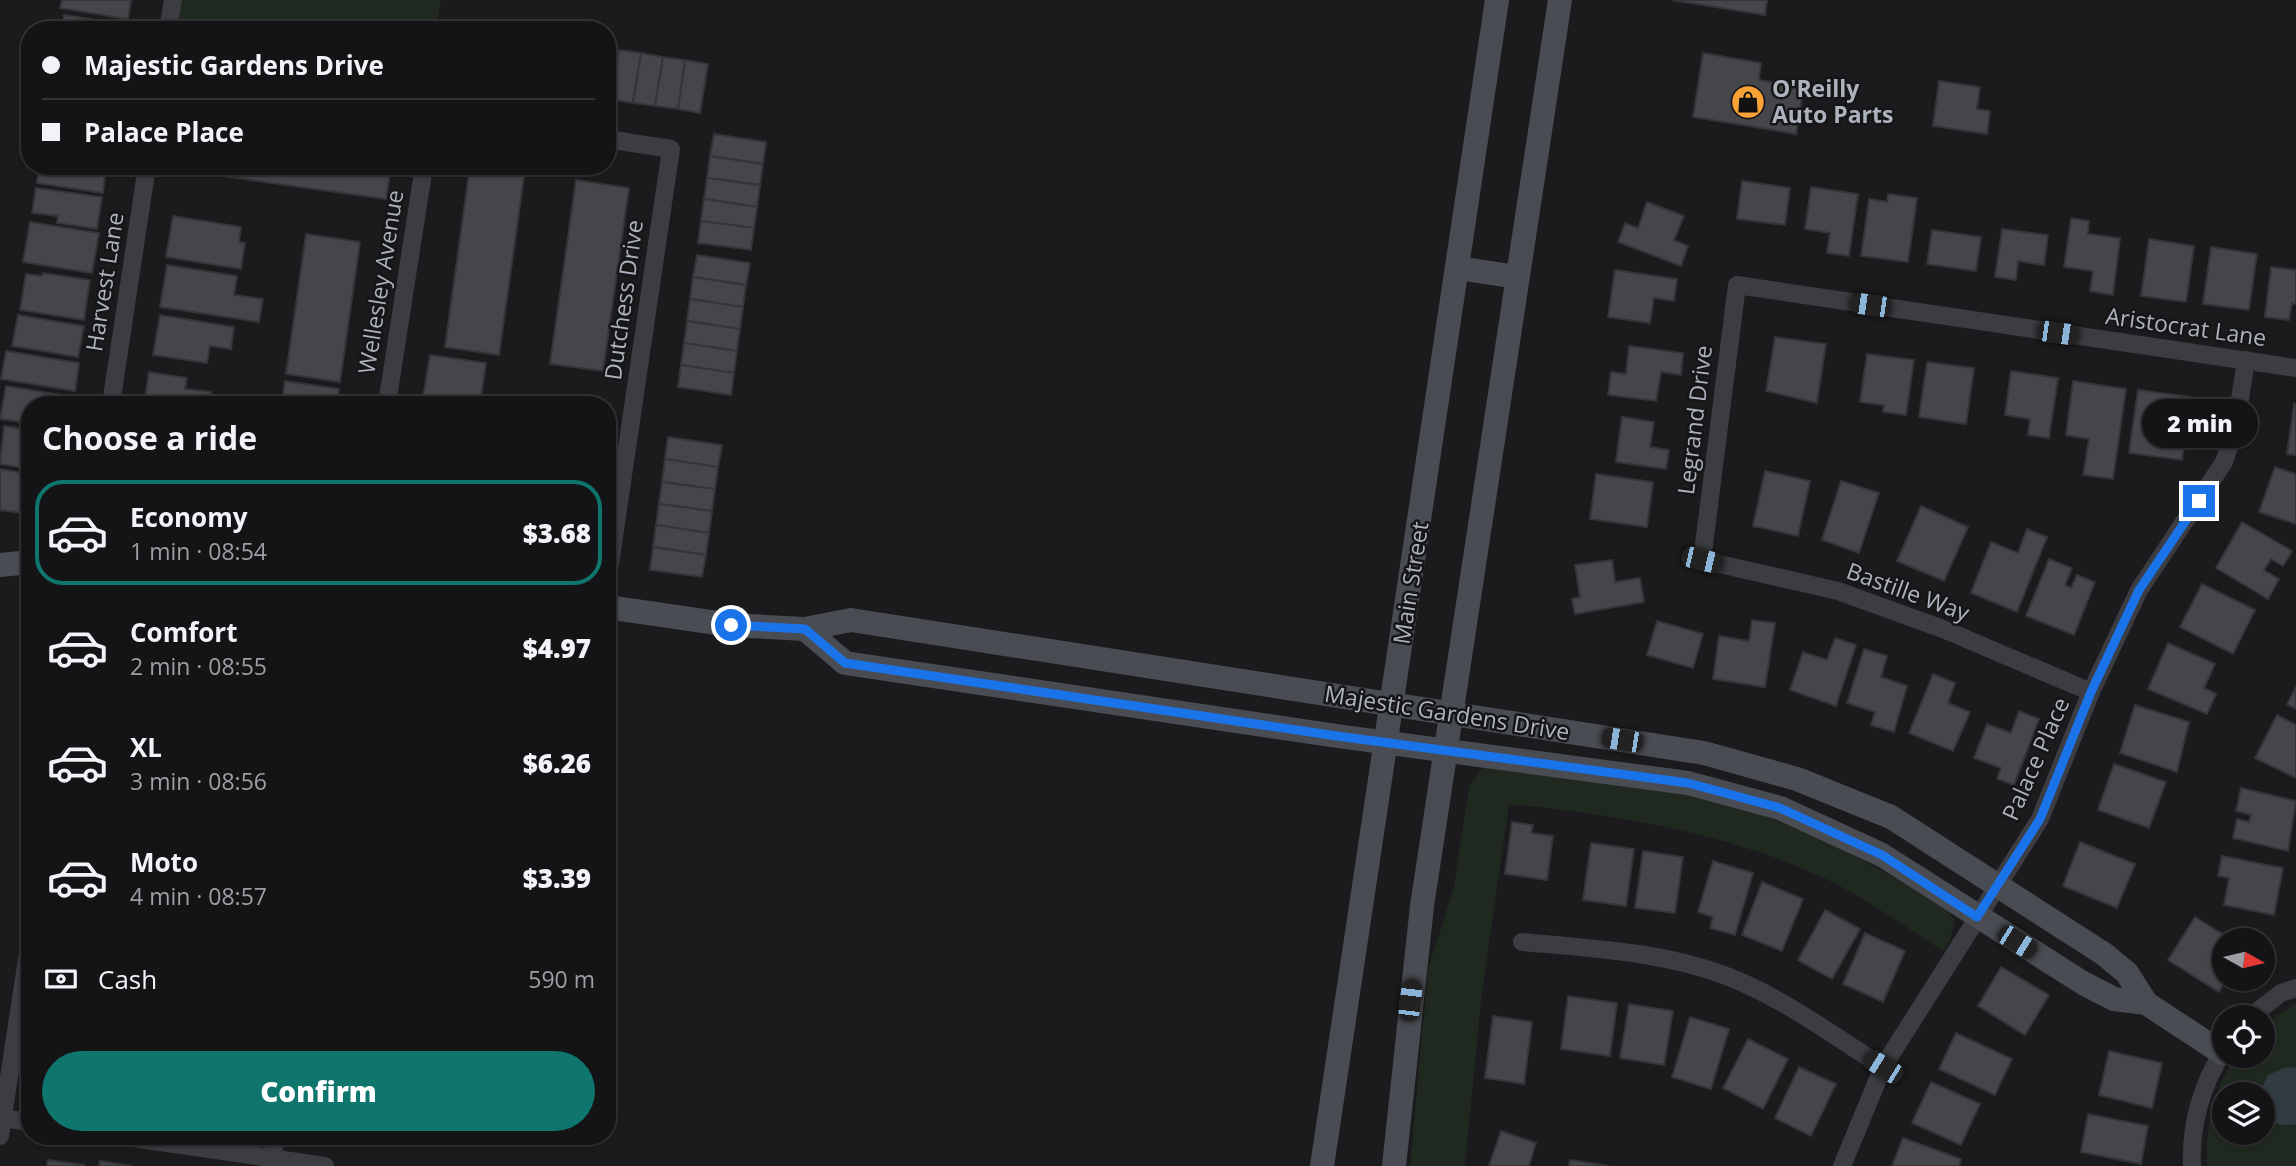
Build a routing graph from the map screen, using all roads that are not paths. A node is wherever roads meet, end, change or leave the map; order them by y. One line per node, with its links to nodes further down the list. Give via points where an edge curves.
1 (173, 0): 4 (street)
2 (1497, 0): 8 (street, Main Street)
3 (1560, 0): 9 (street)
4 (170, 21)
5 (616, 140): 15 (street, Dutchess Drive, via 671,149)
6 (146, 175): 13 (street, Harvest Lane)
7 (423, 175): 14 (street, Wellesley Avenue)
8 (1458, 268): 9 (street); 24 (street, Main Street)
9 (1517, 277): 25 (street)
10 (1737, 285): 11 (street, Aristocrat Lane); 16 (street, Legrand Drive)
11 (2246, 360): 12 (street, Aristocrat Lane); 22 (street, Palace Place, via 2236,426 2224,462 2139,590)
12 (2296, 368)
13 (112, 396)
14 (388, 396)
15 (616, 523)
16 (1702, 560): 22 (street, Bastille Way, via 1838,591 1943,629)
17 (21, 563): 18 (street)
18 (0, 565)
19 (616, 608): 20 (street, Majestic Gardens Drive, via 731,625)
20 (805, 629): 21 (street, Majestic Gardens Drive, via 851,620); 23 (street, Majestic Gardens Drive, via 845,663)
21 (1073, 655): 23 (street); 24 (street, Majestic Gardens Drive)
22 (2091, 692): 28 (street, Palace Place, via 2040,819)
23 (1067, 696): 26 (street, Majestic Gardens Drive)
24 (1392, 705): 25 (street, Majestic Gardens Drive); 26 (street, Main Street)
25 (1451, 714): 27 (street); 28 (street, Majestic Gardens Drive, via 1753,764 1891,817)
26 (1386, 741): 27 (street, Majestic Gardens Drive); 44 (street, Main Street)
27 (1445, 749): 29 (street, Majestic Gardens Drive, via 1688,783 1780,808 1882,855); 45 (street, via 1420,919)
28 (1997, 886): 29 (street, Palace Place); 33 (street, Majestic Gardens Drive, via 2105,954 2127,973)
29 (1977, 917): 33 (street, Majestic Gardens Drive, via 2114,999); 36 (street, Palace Place)
30 (1522, 942): 36 (street, via 1604,949 1729,977)
31 (2296, 988): 34 (street)
32 (21, 997): 39 (street)
33 (2146, 1003): 35 (street, Majestic Gardens Drive)
34 (2266, 1005)
35 (2212, 1044)
36 (1883, 1067): 46 (street, Palace Place)
37 (2213, 1068): 47 (street, via 2197,1115)
38 (21, 1123): 39 (street)
39 (1, 1124)
40 (170, 1145): 42 (street)
41 (274, 1145): 42 (street)
42 (271, 1163): 43 (street)
43 (325, 1166)
44 (1322, 1166)
45 (1394, 1166)
46 (1842, 1166)
47 (2192, 1166)

